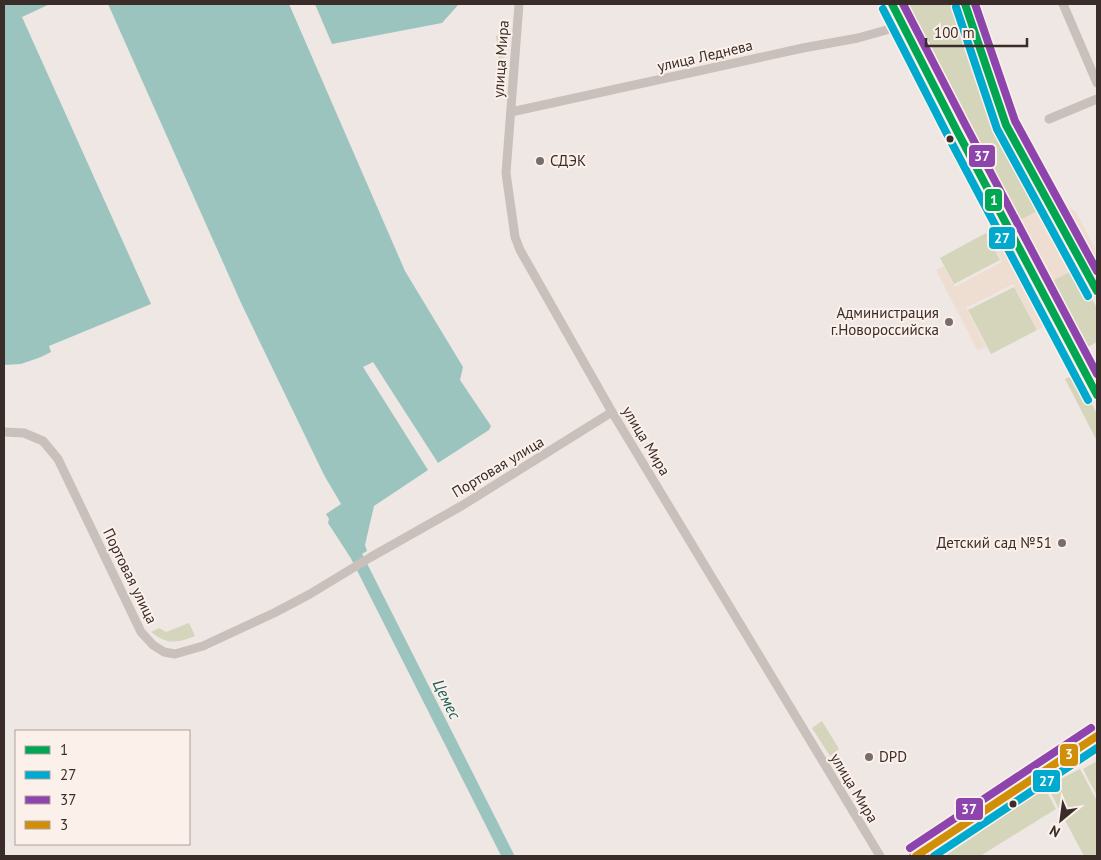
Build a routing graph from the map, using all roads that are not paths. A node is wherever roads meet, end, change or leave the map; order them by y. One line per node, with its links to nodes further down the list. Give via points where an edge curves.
1 (519, 4): 8 (street, улица Мира)
2 (892, 4): 5 (street)
3 (965, 4): 10 (street, via 1006,125)
4 (1063, 4): 6 (street)
5 (904, 26): 8 (street, улица Леднева); 12 (street)
6 (1097, 83)
7 (1097, 99): 9 (street)
8 (511, 112): 14 (street, улица Мира, via 506,173 515,237)
9 (1049, 119)
10 (1097, 291)
11 (1097, 363): 12 (street)
12 (1084, 370): 13 (street)
13 (1097, 395)
14 (612, 412): 15 (street, Портовая улица, via 310,594 203,646 175,654 153,645 141,632 58,460 43,441 24,433); 17 (street, улица Мира)
15 (4, 432)
16 (1097, 736): 18 (highway)
17 (880, 856)
18 (916, 856)

